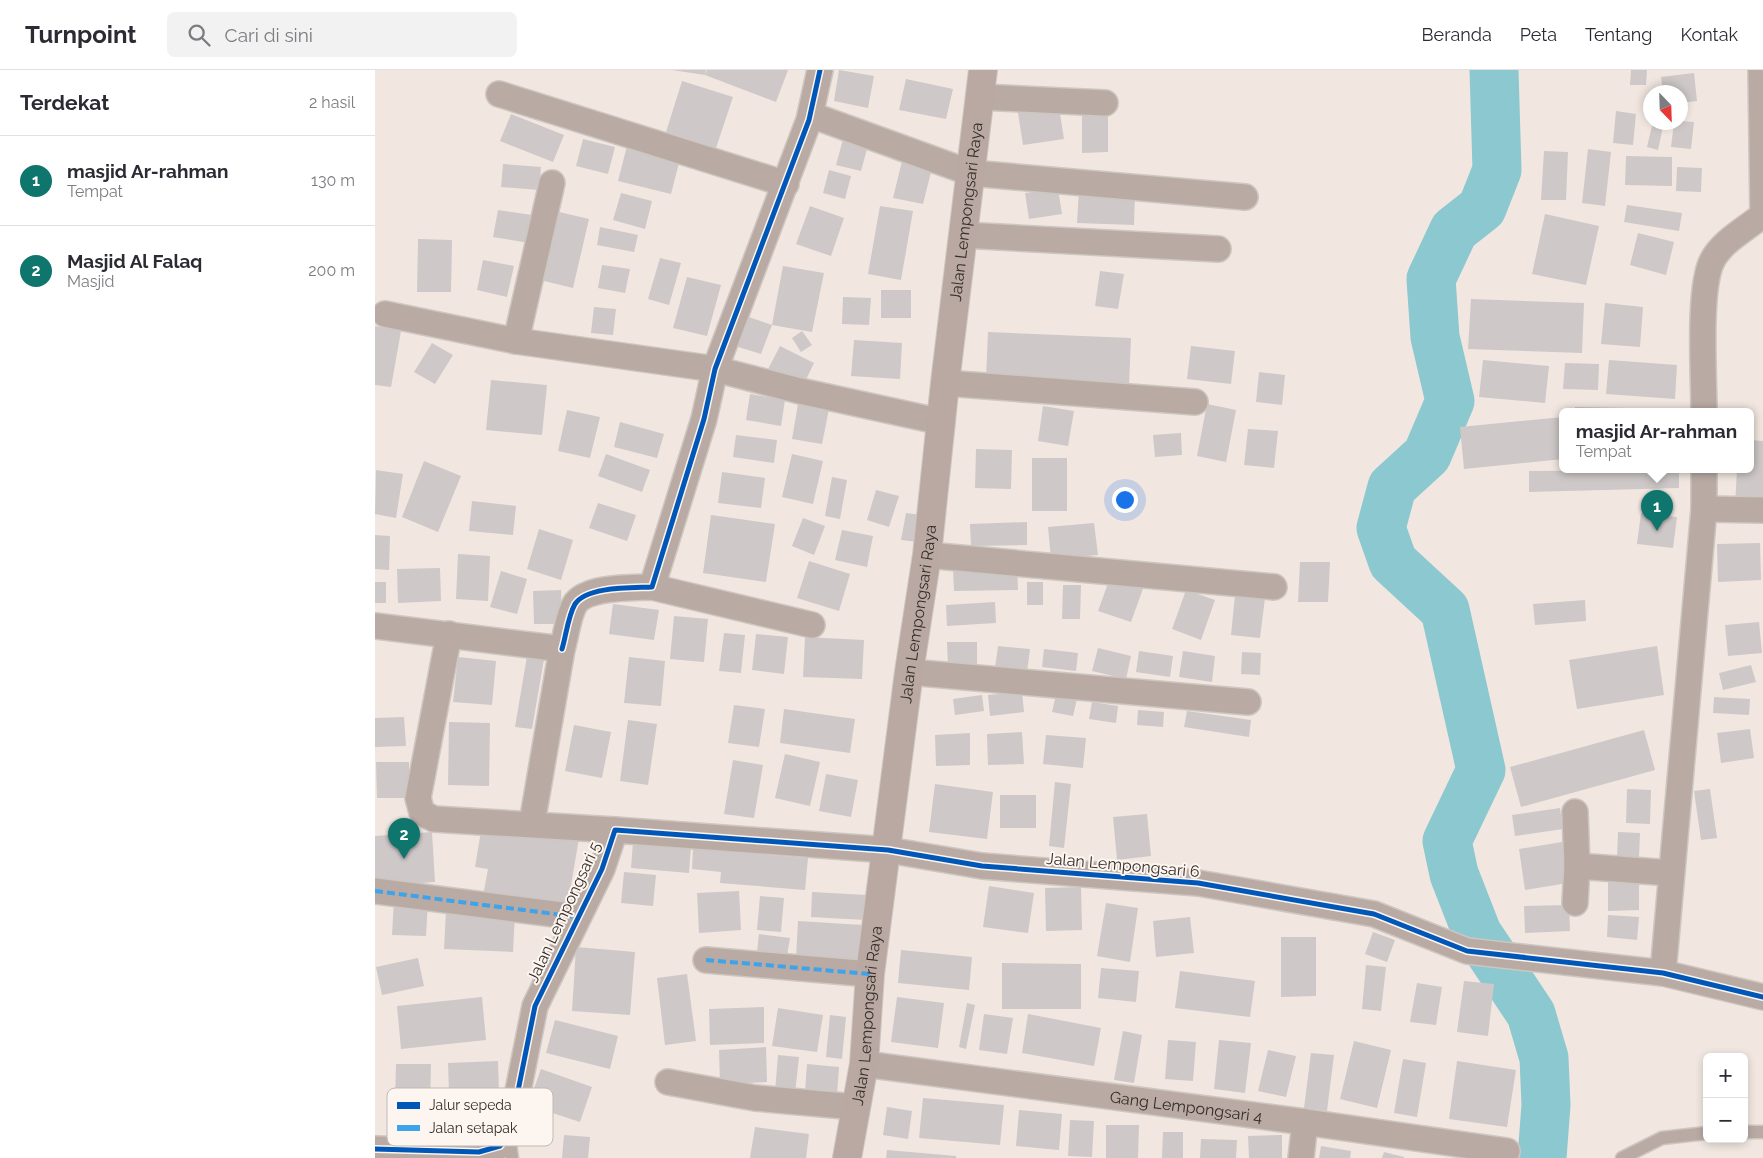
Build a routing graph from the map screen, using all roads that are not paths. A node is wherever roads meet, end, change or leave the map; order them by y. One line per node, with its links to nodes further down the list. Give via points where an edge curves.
1 (820, 70): 7 (street)
2 (983, 70): 5 (main road, Jalan Lempongsari Raya)
3 (1761, 70): 12 (street)
4 (499, 94): 10 (street)
5 (980, 97): 6 (street); 8 (main road, Jalan Lempongsari Raya)
6 (1105, 103)
7 (811, 115): 8 (street); 10 (street)
8 (971, 173): 11 (street); 13 (main road, Jalan Lempongsari Raya)
9 (552, 183): 16 (street)
10 (786, 184): 17 (street)
11 (1245, 197)
12 (1763, 215): 20 (street, via 1712,260 1705,283)
13 (963, 235): 14 (street); 18 (main road, Jalan Lempongsari Raya)
14 (1218, 249)
15 (385, 314): 16 (street)
16 (516, 341): 17 (street)
17 (715, 369): 21 (street); 26 (street, via 704,419)
18 (945, 383): 19 (street); 21 (main road, Jalan Lempongsari Raya)
19 (1195, 402)
20 (1704, 408)
21 (942, 422): 25 (main road, Jalan Lempongsari Raya)
22 (1704, 473): 23 (street)
23 (1704, 509): 24 (street); 39 (street)
24 (1763, 510)
25 (927, 554): 27 (street); 32 (main road, Jalan Lempongsari Raya)
26 (652, 587): 28 (street); 31 (street, via 598,591 586,595 575,604)
27 (1274, 587)
28 (812, 625)
29 (375, 626): 30 (street)
30 (449, 634): 31 (street); 35 (street, via 418,798 422,813 434,819)
31 (562, 649): 35 (street)
32 (909, 672): 33 (street); 37 (main road, Jalan Lempongsari Raya)
33 (1248, 702)
34 (1575, 812): 38 (street)
35 (532, 824): 36 (street)
36 (615, 830): 37 (street, Jalan Lempongsari 5); 42 (street, Jalan Lempongsari 5, via 602,868)
37 (888, 850): 44 (street, Jalan Lempongsari 6, via 983,866 1197,883 1374,914 1467,951); 45 (main road, Jalan Lempongsari Raya)
38 (1577, 866): 39 (street); 41 (street)
39 (1671, 873): 44 (street)
40 (375, 890): 42 (street)
41 (1575, 903)
42 (578, 917): 49 (street, Jalan Lempongsari 5, via 535,1006)
43 (706, 960): 45 (street)
44 (1663, 973): 46 (street, Jalan Lempongsari 6)
45 (871, 974): 47 (main road, Jalan Lempongsari Raya)
46 (1763, 997)
47 (864, 1064): 50 (main road, Jalan Lempongsari Raya); 51 (street, Gang Lempongsari 4)
48 (668, 1082): 50 (street, via 755,1098)
49 (521, 1088)
50 (856, 1107): 59 (main road, Jalan Lempongsari Raya)
51 (1305, 1122): 57 (street, Gang Lempongsari 4); 60 (street)
52 (1748, 1132): 53 (lane)
53 (1763, 1132)
54 (1703, 1133): 61 (lane, via 1662,1138)
55 (511, 1147): 56 (street, Jalan Lempongsari 5, via 499,1146 479,1152)
56 (375, 1149)
57 (1438, 1149): 58 (street, Gang Lempongsari 4)
58 (1507, 1151)
59 (847, 1158)
60 (1301, 1158)
61 (1622, 1158)

